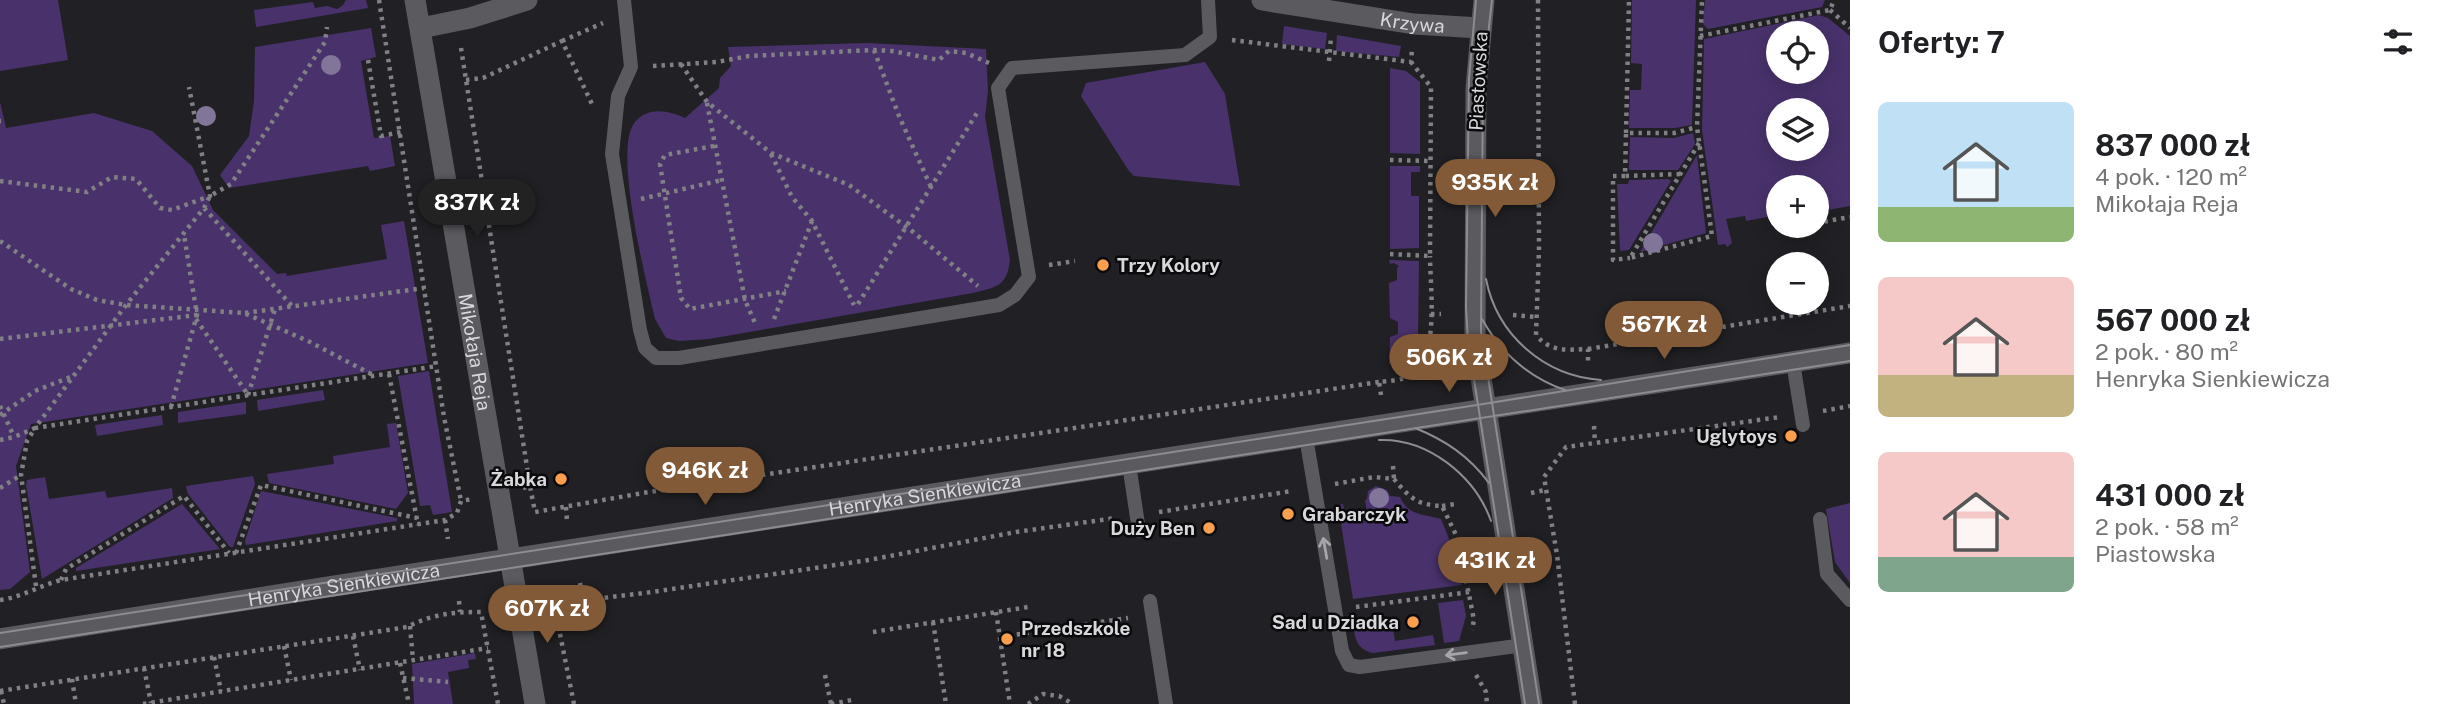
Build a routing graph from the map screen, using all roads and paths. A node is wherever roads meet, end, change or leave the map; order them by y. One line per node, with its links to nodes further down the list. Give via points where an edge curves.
1 (379, 0): 33 (path)
2 (415, 0): 14 (street, Mikołaja Reja)
3 (527, 0): 14 (street)
4 (1208, 0): 18 (lane)
5 (1262, 0): 16 (street, Krzywa, via 1414,24)
6 (1484, 0): 16 (street, Piastowska)
7 (1538, 0): 72 (path)
8 (1629, 0): 34 (path)
9 (1702, 0): 17 (path)
10 (1834, 0): 12 (path)
11 (624, 7): 20 (path); 27 (lane)
12 (1830, 10): 15 (path); 17 (path)
13 (327, 27): 47 (path, via 325,42 231,184)
14 (421, 28): 125 (street, Mikołaja Reja)
15 (1850, 28)
16 (1480, 29): 91 (street, Piastowska, via 1474,292)
17 (1700, 36): 32 (path)
18 (1210, 37): 22 (path); 28 (lane, via 1185,55)
19 (1413, 37): 25 (path)
20 (562, 41): 31 (path); 105 (path, via 483,78 466,80)
21 (874, 50): 26 (path); 28 (path, via 939,60 949,51 957,51); 45 (path)
22 (1329, 54): 24 (path); 25 (path)
23 (368, 60): 33 (path, via 381,135)
24 (1329, 61)
25 (1411, 62): 40 (path, via 1431,87)
26 (681, 64): 27 (path); 30 (path)
27 (631, 66): 48 (lane, via 618,96 611,154)
28 (1012, 68): 63 (lane, via 998,88 1029,277 1015,295)
29 (188, 87): 47 (path)
30 (707, 102): 37 (path); 38 (path)
31 (595, 112)
32 (1697, 127): 34 (path, via 1674,134); 36 (path)
33 (401, 132): 59 (path)
34 (1626, 133): 42 (path)
35 (961, 140): 45 (path)
36 (1699, 143): 41 (path); 58 (path, via 1712,236)
37 (714, 146): 43 (path); 46 (path, via 665,155 660,164)
38 (771, 153): 51 (path, via 792,197); 53 (path, via 849,186)
39 (1390, 160): 40 (path)
40 (1431, 161): 57 (path)
41 (1681, 174): 42 (path); 58 (path)
42 (1625, 176): 58 (path, via 1614,176 1614,260)
43 (722, 180): 46 (path); 61 (path)
44 (0, 181): 47 (path, via 87,192 112,177 136,179 160,208 172,210)
45 (931, 188): 53 (path)
46 (664, 194): 48 (path); 61 (path, via 681,298 690,309)
47 (210, 196): 49 (path)
48 (619, 203): 76 (lane, via 645,348 656,358 679,358)
49 (204, 208): 54 (path); 64 (path)
50 (1850, 217): 52 (path)
51 (811, 221): 53 (path, via 855,308); 60 (path)
52 (1829, 221)
53 (906, 227): 63 (path)
54 (184, 234): 62 (path); 70 (path)
55 (0, 241): 62 (path, via 71,289)
56 (1390, 254): 57 (path)
57 (1430, 256): 68 (path)
58 (1630, 258)
59 (424, 288): 64 (path); 81 (path)
60 (786, 292): 61 (path); 76 (path)
61 (745, 300): 76 (path)
62 (126, 305): 70 (path); 74 (path)
63 (999, 305): 76 (lane)
64 (292, 306): 66 (path)
65 (1850, 306): 77 (path)
66 (275, 309): 67 (path); 73 (path)
67 (244, 313): 70 (path); 73 (path)
68 (1431, 314): 69 (path); 85 (path, via 1423,364 1410,376)
69 (1441, 314)
70 (197, 315): 74 (path); 86 (path); 90 (path)
71 (1513, 316): 72 (path)
72 (1536, 317): 77 (path, via 1536,335 1542,343 1555,349)
73 (270, 324): 84 (path); 86 (path)
74 (110, 326): 75 (path); 83 (path)
75 (0, 340)
76 (763, 345)
77 (1588, 349): 79 (path)
78 (1850, 353): 80 (street, Henryka Sienkiewicza)
79 (1588, 362)
80 (1793, 362): 91 (street, Henryka Sienkiewicza); 93 (lane)
81 (437, 366): 82 (path); 112 (path)
82 (389, 373): 84 (path); 117 (path)
83 (73, 376): 92 (path, via 35,391); 95 (path)
84 (374, 376): 86 (path)
85 (1379, 382): 87 (path); 115 (path)
86 (248, 395): 90 (path)
87 (1381, 395)
88 (1850, 406): 93 (path)
89 (0, 407): 92 (path)
90 (172, 407): 95 (path)
91 (1485, 410): 97 (street, Henryka Sienkiewicza); 147 (street, Piastowska)
92 (2, 414): 96 (path)
93 (1802, 420): 99 (path)
94 (1594, 426): 99 (path)
95 (35, 428): 96 (path); 102 (path, via 27,442)
96 (14, 437): 98 (path)
97 (1306, 437): 100 (street, Henryka Sienkiewicza); 147 (lane, one-way to 97, via 1349,665 1342,651)
98 (0, 440)
99 (1595, 443): 108 (path, via 1566,447 1544,477)
100 (1129, 464): 116 (lane); 125 (street, Henryka Sienkiewicza)
101 (1393, 466): 103 (path)
102 (21, 475): 106 (path); 128 (path)
103 (1394, 480): 104 (path, via 1374,477); 114 (path, via 1410,498 1427,506)
104 (1327, 485)
105 (530, 486): 107 (path); 115 (path, via 535,512)
106 (0, 488)
107 (516, 490)
108 (1545, 490): 110 (path); 180 (path)
109 (1297, 491): 116 (path)
110 (1531, 493)
111 (478, 497): 112 (path)
112 (461, 501): 119 (path, via 457,513)
113 (1455, 505): 114 (path)
114 (1442, 506): 129 (path, via 1458,539)
115 (566, 507): 120 (path)
116 (1136, 516): 122 (lane); 130 (path, via 1016,532 869,560)
117 (417, 518): 121 (path); 124 (path, via 261,485)
118 (1820, 519): 132 (lane, via 1827,574)
119 (445, 520): 121 (path); 123 (path)
120 (567, 521)
121 (418, 525): 124 (path)
122 (1139, 531)
123 (448, 539)
124 (233, 553): 126 (path); 126 (path, via 184,496 66,569)
125 (511, 558): 146 (street, Henryka Sienkiewicza); 169 (street, Mikołaja Reja)
126 (61, 580): 128 (path)
127 (579, 583): 130 (path)
128 (36, 586): 131 (path, via 18,597)
129 (1470, 592): 136 (path); 142 (path, via 1475,620)
130 (583, 599): 170 (path, via 554,604)
131 (0, 600)
132 (1850, 600)
133 (459, 601): 137 (path)
134 (1150, 601): 177 (lane)
135 (1028, 607): 138 (path)
136 (1352, 608)
137 (460, 612): 141 (path, via 430,616); 149 (path, via 481,612)
138 (996, 612): 140 (path); 145 (path)
139 (1136, 617): 145 (path)
140 (933, 622): 143 (path); 173 (path)
141 (410, 625): 144 (path); 151 (path)
142 (1471, 631)
143 (873, 632)
144 (353, 636): 148 (path); 154 (path)
145 (1000, 637): 174 (path)
146 (0, 639)
147 (1524, 645): 179 (street, Piastowska)
148 (284, 646): 150 (path); 159 (path)
149 (488, 648): 151 (path); 168 (path)
150 (214, 657): 153 (path); 162 (path)
151 (413, 660): 152 (path)
152 (400, 663): 154 (path); 157 (path)
153 (144, 668): 158 (path); 163 (path)
154 (360, 670): 159 (path)
155 (1473, 670): 178 (path)
156 (825, 675): 171 (path)
157 (403, 678): 160 (path); 167 (path)
158 (72, 680): 161 (path); 165 (path)
159 (292, 680): 162 (path)
160 (448, 682)
161 (1, 691): 164 (path)
162 (221, 691): 163 (path)
163 (150, 703): 166 (path)
164 (4, 704)
165 (76, 704)
166 (143, 704)
167 (409, 704)
168 (498, 704)
169 (535, 704)
170 (574, 704)
171 (831, 704): 172 (path, via 852,700)
172 (852, 704)
173 (946, 704)
174 (1010, 704)
175 (1028, 704): 176 (path, via 1042,694 1059,695)
176 (1073, 704)
177 (1166, 704)
178 (1488, 704)
179 (1532, 704)
180 (1575, 704)

